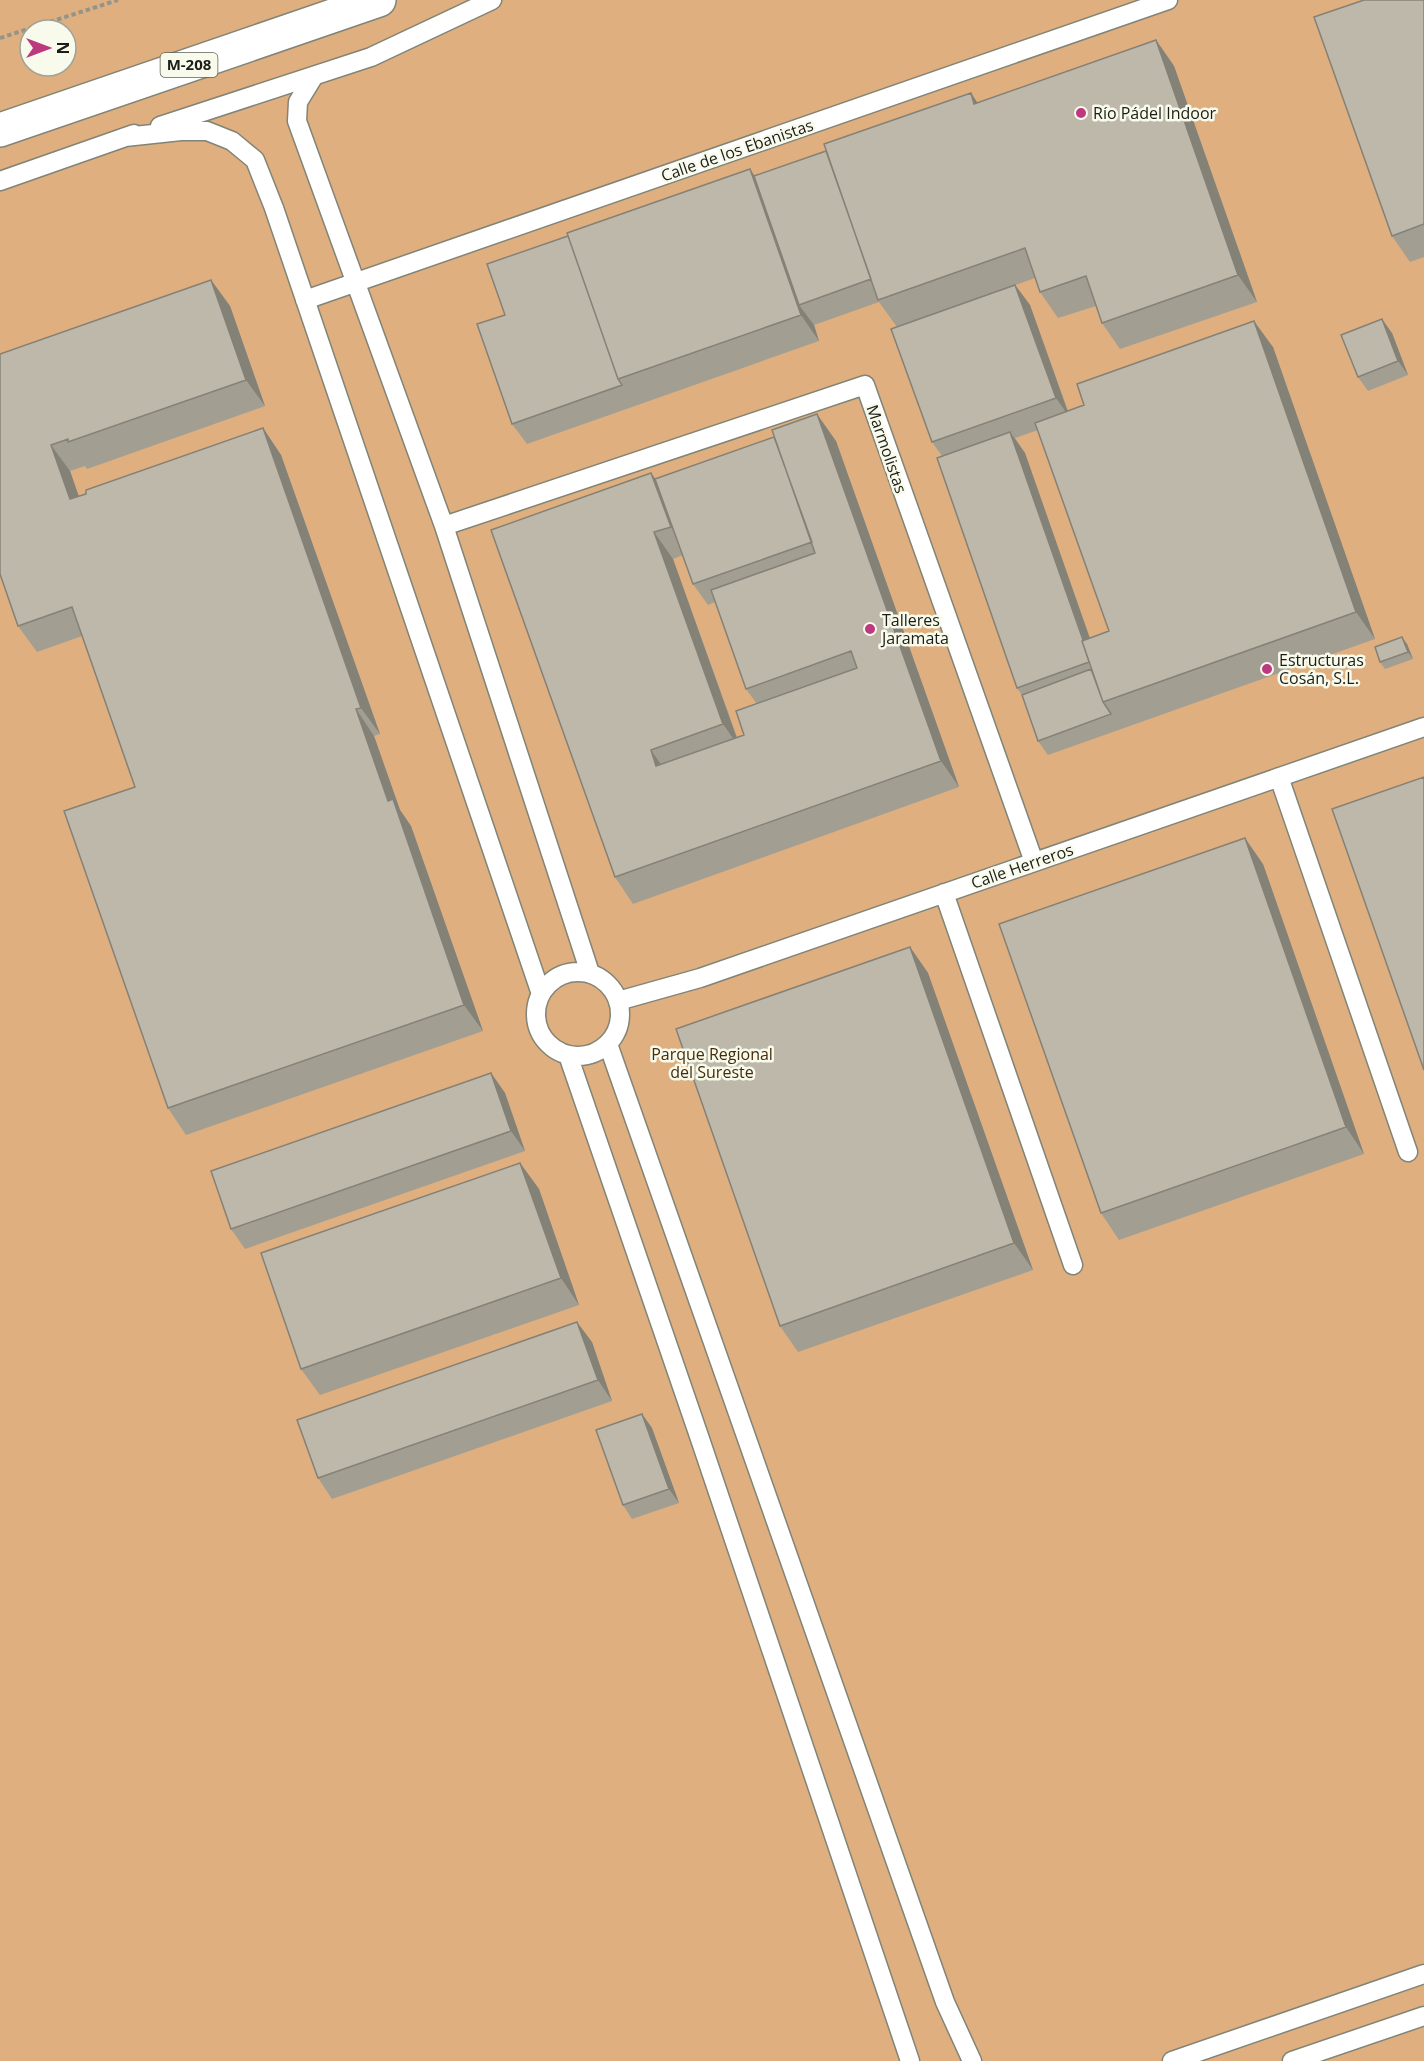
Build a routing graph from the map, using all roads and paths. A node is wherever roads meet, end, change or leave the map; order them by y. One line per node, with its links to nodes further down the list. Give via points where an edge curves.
1 (118, 0): 5 (path)
2 (379, 0): 7 (main road, M-208)
3 (492, 0): 6 (lane, via 371,57)
4 (1168, 0): 10 (lane, Calle de los Ebanistas)
5 (0, 38)
6 (314, 76): 8 (lane); 10 (lane, via 298,102 297,122)
7 (0, 130)
8 (125, 137): 9 (lane); 11 (lane, via 207,131 232,141 255,160)
9 (0, 181)
10 (357, 282): 11 (lane, Calle de los Ebanistas); 12 (lane)
11 (305, 300): 18 (lane)
12 (444, 526): 15 (lane, Marmolistas, via 865,385); 17 (lane)
13 (1424, 727): 14 (lane, Calle Herreros)
14 (1279, 777): 15 (lane, Calle Herreros); 22 (lane)
15 (1034, 862): 16 (lane, Calle Herreros)
16 (944, 893): 19 (lane, Calle Herreros, via 700,978); 23 (lane)
17 (590, 974): 18 (lane, via 562,975); 19 (lane, via 602,979)
18 (541, 994): 21 (lane, via 536,1019 539,1032 556,1051)
19 (618, 1001): 20 (lane, via 619,1024)
20 (608, 1044): 21 (lane, via 590,1055); 27 (lane, via 945,2002)
21 (568, 1055): 26 (lane)
22 (1408, 1152)
23 (1073, 1265)
24 (1424, 1974): 28 (lane)
25 (1424, 2016): 29 (lane)
26 (910, 2061)
27 (972, 2061)
28 (1172, 2061)
29 (1292, 2061)

